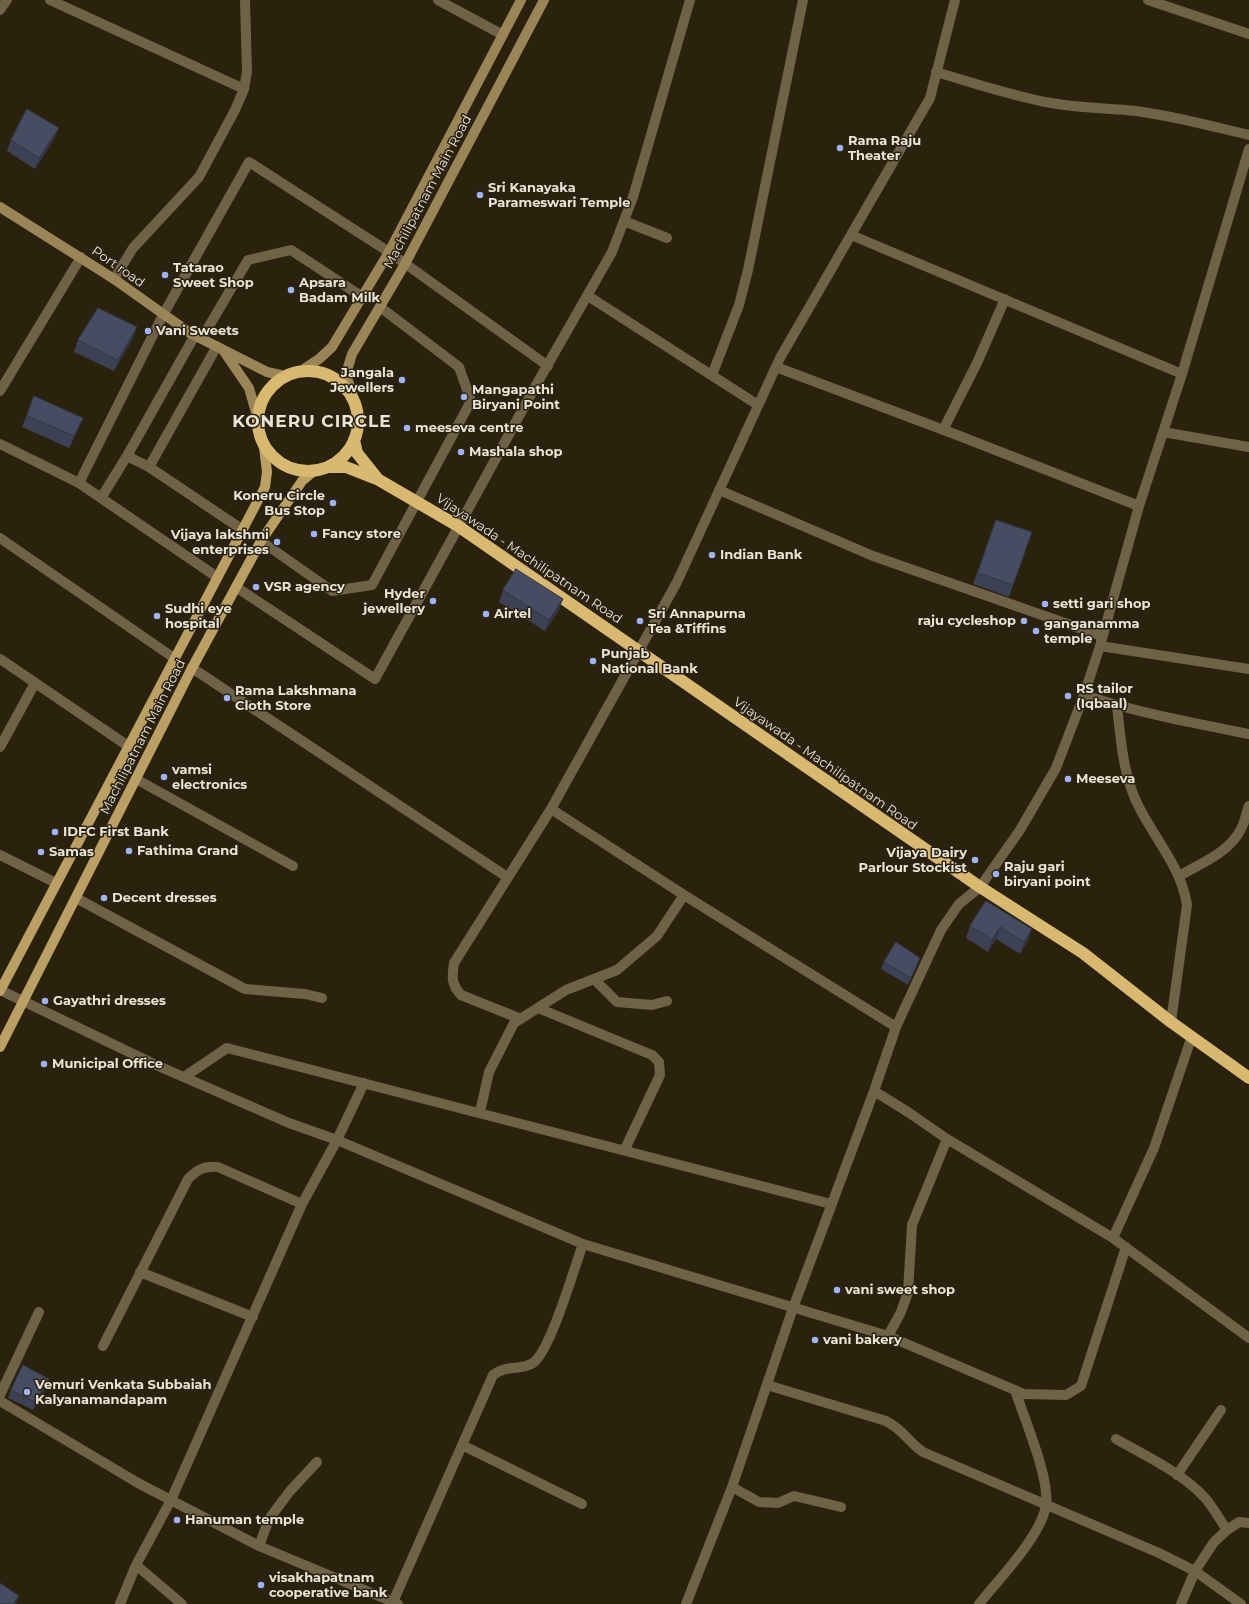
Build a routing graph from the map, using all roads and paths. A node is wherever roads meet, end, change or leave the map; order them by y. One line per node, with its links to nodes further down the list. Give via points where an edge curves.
1 (7, 0): 11 (street)
2 (50, 0): 15 (street)
3 (245, 0): 15 (street, via 247,72)
4 (438, 0): 13 (street)
5 (521, 0): 13 (street, Machilipatnam Main Road)
6 (544, 0): 24 (street, Machilipatnam Main Road)
7 (690, 0): 19 (street)
8 (803, 0): 37 (street, via 748,270 739,305)
9 (956, 0): 14 (street)
10 (1148, 0): 12 (street)
11 (0, 10)
12 (1249, 34)
13 (503, 35): 22 (street, Machilipatnam Main Road)
14 (936, 72): 16 (street, via 1051,103 1183,118); 20 (street, via 930,98)
15 (244, 89): 25 (street, via 199,177 133,248)
16 (1249, 135)
17 (1249, 149): 36 (street)
18 (0, 207): 23 (street, Port road)
19 (624, 221): 21 (street); 27 (street, via 612,252)
20 (851, 235): 28 (street); 34 (street)
21 (667, 238)
22 (389, 252): 24 (street); 26 (street, Machilipatnam Main Road); 30 (street, via 249,162)
23 (81, 257): 25 (street, Port road); 39 (street)
24 (405, 264): 29 (street, Machilipatnam Main Road); 33 (street)
25 (114, 279): 30 (street, Port road)
26 (361, 296): 31 (street, via 291,250 248,260); 35 (street, Machilipatnam Main Road, via 332,346 319,360)
27 (588, 296): 33 (street); 37 (street)
28 (1005, 299): 36 (street); 43 (street, via 977,363)
29 (380, 307): 40 (street, Machilipatnam Main Road, via 352,354 346,374); 57 (street, via 460,367 471,401)
30 (164, 315): 31 (street, Port road); 54 (street)
31 (198, 337): 32 (street, Port road); 49 (street)
32 (219, 347): 38 (street, Port road, via 267,372); 42 (street, Port road, via 249,388); 50 (street)
33 (548, 366): 59 (street)
34 (776, 367): 41 (street); 43 (street)
35 (301, 371): 38 (highway); 40 (highway, via 316,371 331,376 344,385)
36 (1182, 374): 44 (street)
37 (712, 375): 41 (street)
38 (285, 376): 42 (highway, via 271,386 262,400)
39 (0, 391)
40 (353, 397): 45 (highway, via 358,411 358,426)
41 (758, 405): 55 (street)
42 (258, 416): 47 (highway, via 258,432)
43 (943, 430): 58 (street)
44 (1163, 432): 48 (street); 58 (street)
45 (354, 440): 51 (highway, via 348,451); 53 (highway, Vijayawada - Machilipatnam Road, via 357,453)
46 (0, 444): 54 (street)
47 (264, 446): 52 (highway, via 273,458 286,466); 60 (main road, Machilipatnam Main Road, via 267,472 265,487)
48 (1249, 447)
49 (127, 456): 50 (street); 56 (street)
50 (149, 467): 60 (street)
51 (329, 467): 52 (highway); 53 (highway, Vijayawada - Machilipatnam Road, via 346,467)
52 (314, 471): 62 (main road, Machilipatnam Main Road, via 302,482)
53 (379, 480): 57 (highway, Vijayawada - Machilipatnam Road)
54 (79, 483): 56 (street)
55 (719, 490): 65 (street, via 873,556); 66 (street, via 677,582)
56 (101, 498): 63 (street)
57 (417, 501): 59 (highway, Vijayawada - Machilipatnam Road); 62 (street, via 372,585 332,591)
58 (1139, 506): 65 (street)
59 (458, 526): 64 (street, via 375,679); 66 (highway, Vijayawada - Machilipatnam Road)
60 (243, 530): 63 (main road, Machilipatnam Main Road)
61 (0, 538): 67 (street)
62 (261, 541): 64 (main road, Machilipatnam Main Road)
63 (217, 577): 67 (main road, Machilipatnam Main Road)
64 (236, 587): 69 (main road, Machilipatnam Main Road)
65 (1101, 641): 70 (street); 72 (street)
66 (640, 652): 79 (street); 85 (highway, Vijayawada - Machilipatnam Road)
67 (174, 658): 75 (main road, Machilipatnam Main Road)
68 (0, 659): 71 (street)
69 (192, 668): 77 (main road, Machilipatnam Main Road); 83 (street)
70 (1249, 669)
71 (35, 683): 75 (street); 76 (street)
72 (1084, 695): 73 (street); 85 (street, via 1056,768 1020,830)
73 (1118, 706): 74 (street); 82 (street, via 1123,758 1128,779 1138,806)
74 (1249, 734)
75 (128, 746): 84 (main road, Machilipatnam Main Road)
76 (0, 747)
77 (136, 779): 81 (street); 87 (main road, Machilipatnam Main Road)
78 (1249, 806): 82 (street, via 1241,830 1233,842)
79 (551, 809): 83 (street); 86 (street)
80 (0, 855): 84 (street)
81 (293, 866)
82 (1179, 876): 95 (street, via 1187,905)
83 (507, 877): 94 (street, via 454,963 452,980 461,995)
84 (56, 883): 89 (main road, Machilipatnam Main Road)
85 (980, 888): 95 (highway, Vijayawada - Machilipatnam Road, via 1083,953); 96 (street, via 959,904 941,930)
86 (684, 895): 88 (street, via 657,936 617,970); 96 (street)
87 (76, 898): 90 (street, via 245,989); 91 (main road, Machilipatnam Main Road)
88 (594, 979): 92 (street, via 617,1002 652,1005); 93 (street, via 566,990)
89 (0, 990): 91 (street)
90 (322, 998)
91 (22, 1001): 98 (main road, Machilipatnam Main Road); 99 (street)
92 (667, 1001)
93 (538, 1008): 94 (street); 106 (street, via 652,1055 659,1062 660,1075)
94 (520, 1019): 103 (street, via 514,1023 490,1072)
95 (1171, 1022): 97 (highway, Vijayawada - Machilipatnam Road)
96 (896, 1027): 102 (street)
97 (1192, 1036): 100 (highway, Vijayawada - Machilipatnam Road); 109 (street, via 1154,1148)
98 (0, 1047)
99 (184, 1077): 101 (street, via 227,1048); 105 (street, via 289,1123)
100 (1249, 1078)
101 (364, 1083): 103 (street); 105 (street)
102 (874, 1091): 104 (street); 108 (street)
103 (480, 1112): 106 (street)
104 (947, 1139): 109 (street); 116 (street, via 912,1225 908,1292)
105 (337, 1140): 107 (street); 110 (street)
106 (625, 1149): 108 (street)
107 (302, 1204): 112 (street, via 218,1167 206,1166 197,1170 188,1179); 115 (street)
108 (831, 1204): 113 (street)
109 (1113, 1238): 111 (street)
110 (583, 1244): 113 (street); 125 (street, via 549,1338 539,1357 533,1363 522,1367 509,1367 493,1375)
111 (1126, 1248): 117 (street); 120 (street, via 1081,1386 1066,1395 1024,1394)
112 (140, 1272): 115 (street); 118 (street)
113 (793, 1308): 116 (street); 119 (street)
114 (39, 1312): 121 (street)
115 (253, 1317): 129 (street)
116 (888, 1336): 120 (street)
117 (1249, 1338)
118 (103, 1346)
119 (767, 1385): 128 (street); 131 (street, via 886,1421 899,1428 923,1452)
120 (1015, 1390): 131 (street, via 1044,1478)
121 (0, 1395)
122 (0, 1401): 129 (street, via 138,1484)
123 (1221, 1410): 127 (street)
124 (1116, 1439): 127 (street)
125 (462, 1445): 130 (street); 138 (street)
126 (317, 1462): 135 (street, via 269,1519)
127 (1177, 1475): 134 (street, via 1206,1499)
128 (732, 1487): 132 (street, via 759,1502 778,1503 794,1496); 141 (street)
129 (171, 1500): 135 (street); 136 (street)
130 (582, 1504)
131 (1046, 1505): 137 (street, via 1131,1540); 142 (street, via 1041,1522 1021,1552)
132 (841, 1508)
133 (1249, 1523): 134 (street, via 1239,1522)
134 (1226, 1530): 137 (street, via 1214,1542)
135 (259, 1546): 138 (street)
136 (136, 1565): 139 (street); 140 (street)
137 (1195, 1571): 143 (street); 144 (street)
138 (395, 1603)
139 (120, 1604)
140 (182, 1604)
141 (686, 1604)
142 (979, 1604)
143 (1181, 1604)
144 (1241, 1604)

